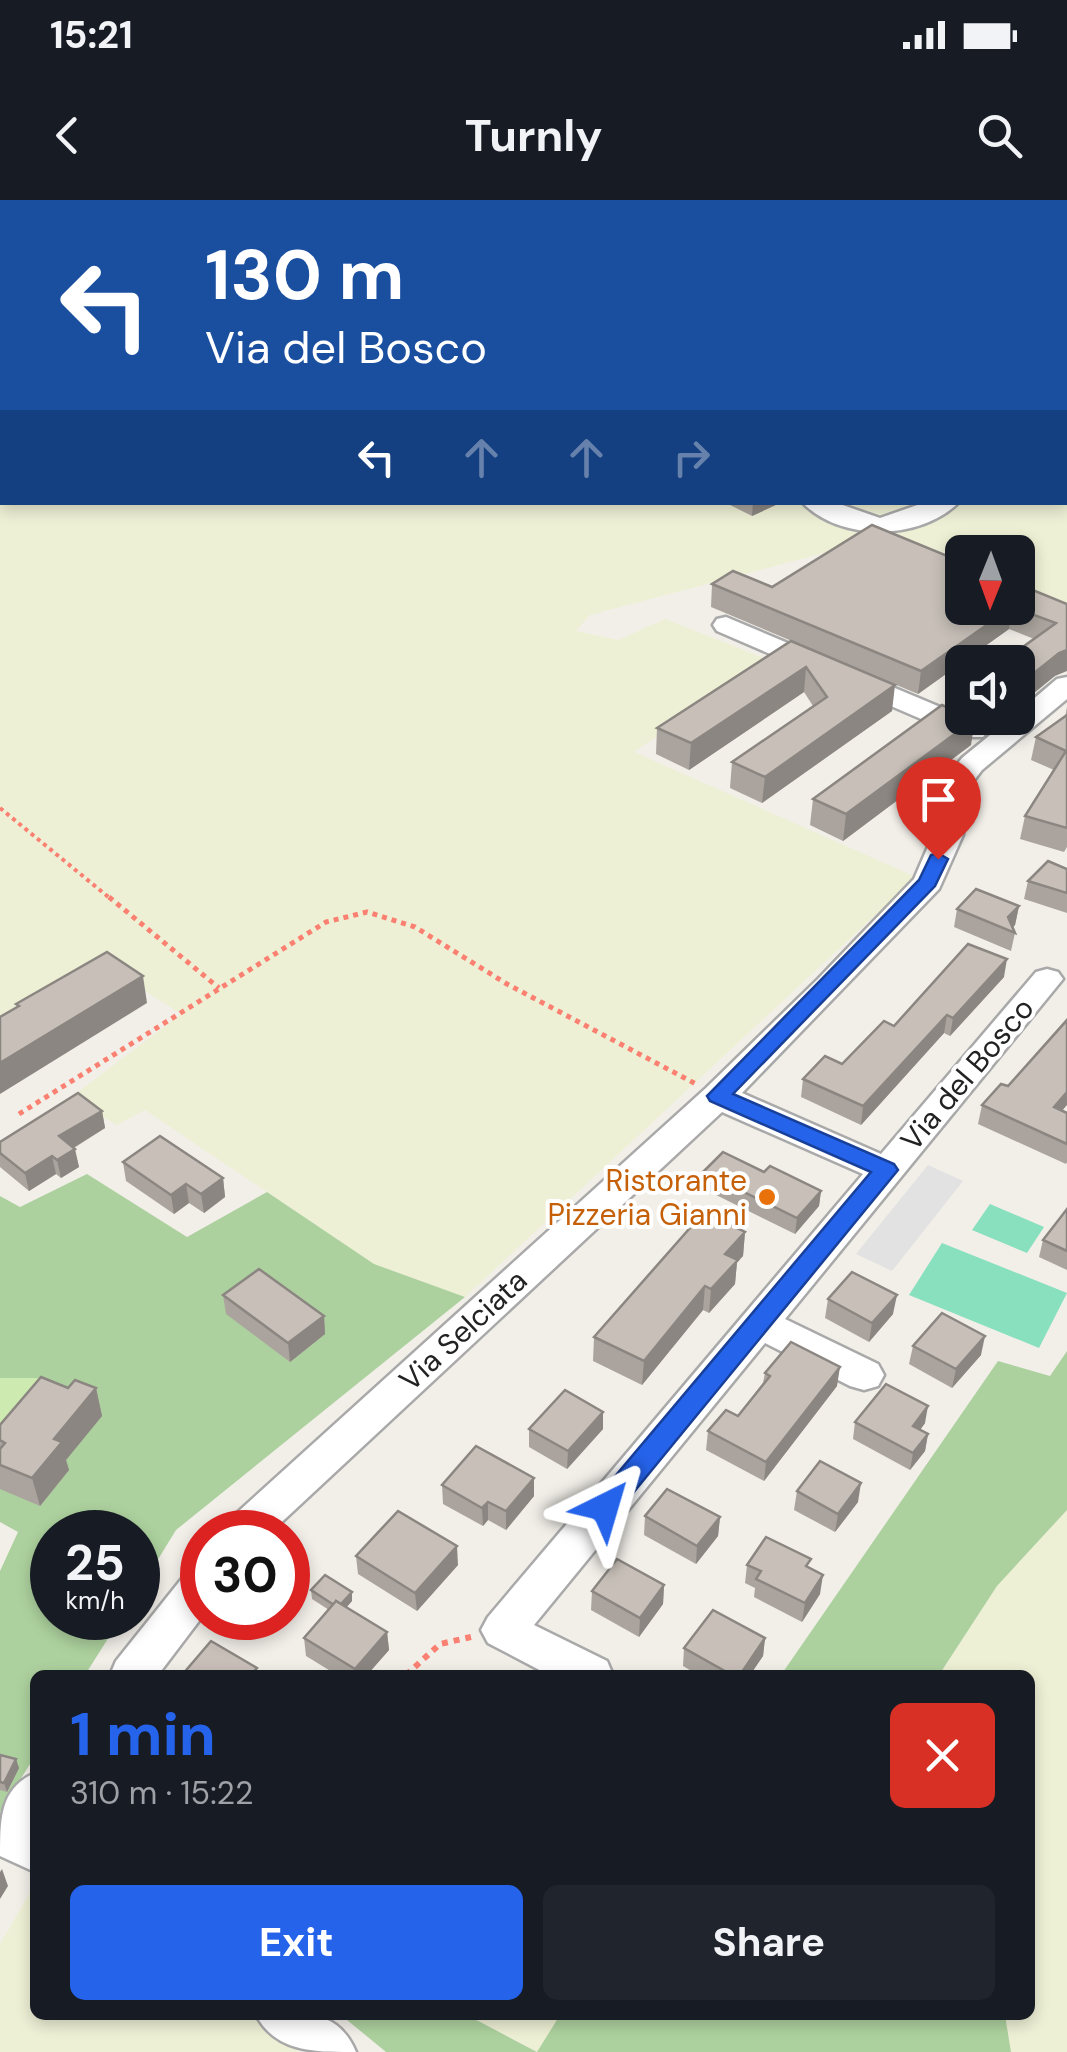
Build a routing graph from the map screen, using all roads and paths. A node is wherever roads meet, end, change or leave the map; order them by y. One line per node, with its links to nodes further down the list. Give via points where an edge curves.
1 (821, 505): 2 (street, via 876,529)
2 (940, 505)
3 (726, 625): 5 (street)
4 (1067, 686): 5 (street, Via Selciata)
5 (997, 742): 9 (street, Via Selciata, via 955,786 948,835 928,882)
6 (0, 808): 8 (path)
7 (1047, 979): 11 (street, Via del Bosco)
8 (219, 988): 9 (path, via 326,922 367,912 415,928); 10 (path)
9 (718, 1096): 11 (street, Via del Bosco); 14 (street, Via Selciata)
10 (19, 1114)
11 (886, 1170): 12 (street, Via del Bosco)
12 (759, 1323): 13 (street); 16 (street, Via del Bosco)
13 (864, 1375)
14 (268, 1510)
15 (180, 1614): 17 (street)
16 (503, 1630): 18 (path, via 440,1644); 19 (street)
17 (136, 1670)
18 (411, 1670)
19 (581, 1670)
20 (30, 1806): 21 (street)
21 (18, 1836)
22 (288, 2020): 23 (street)
23 (330, 2052)

